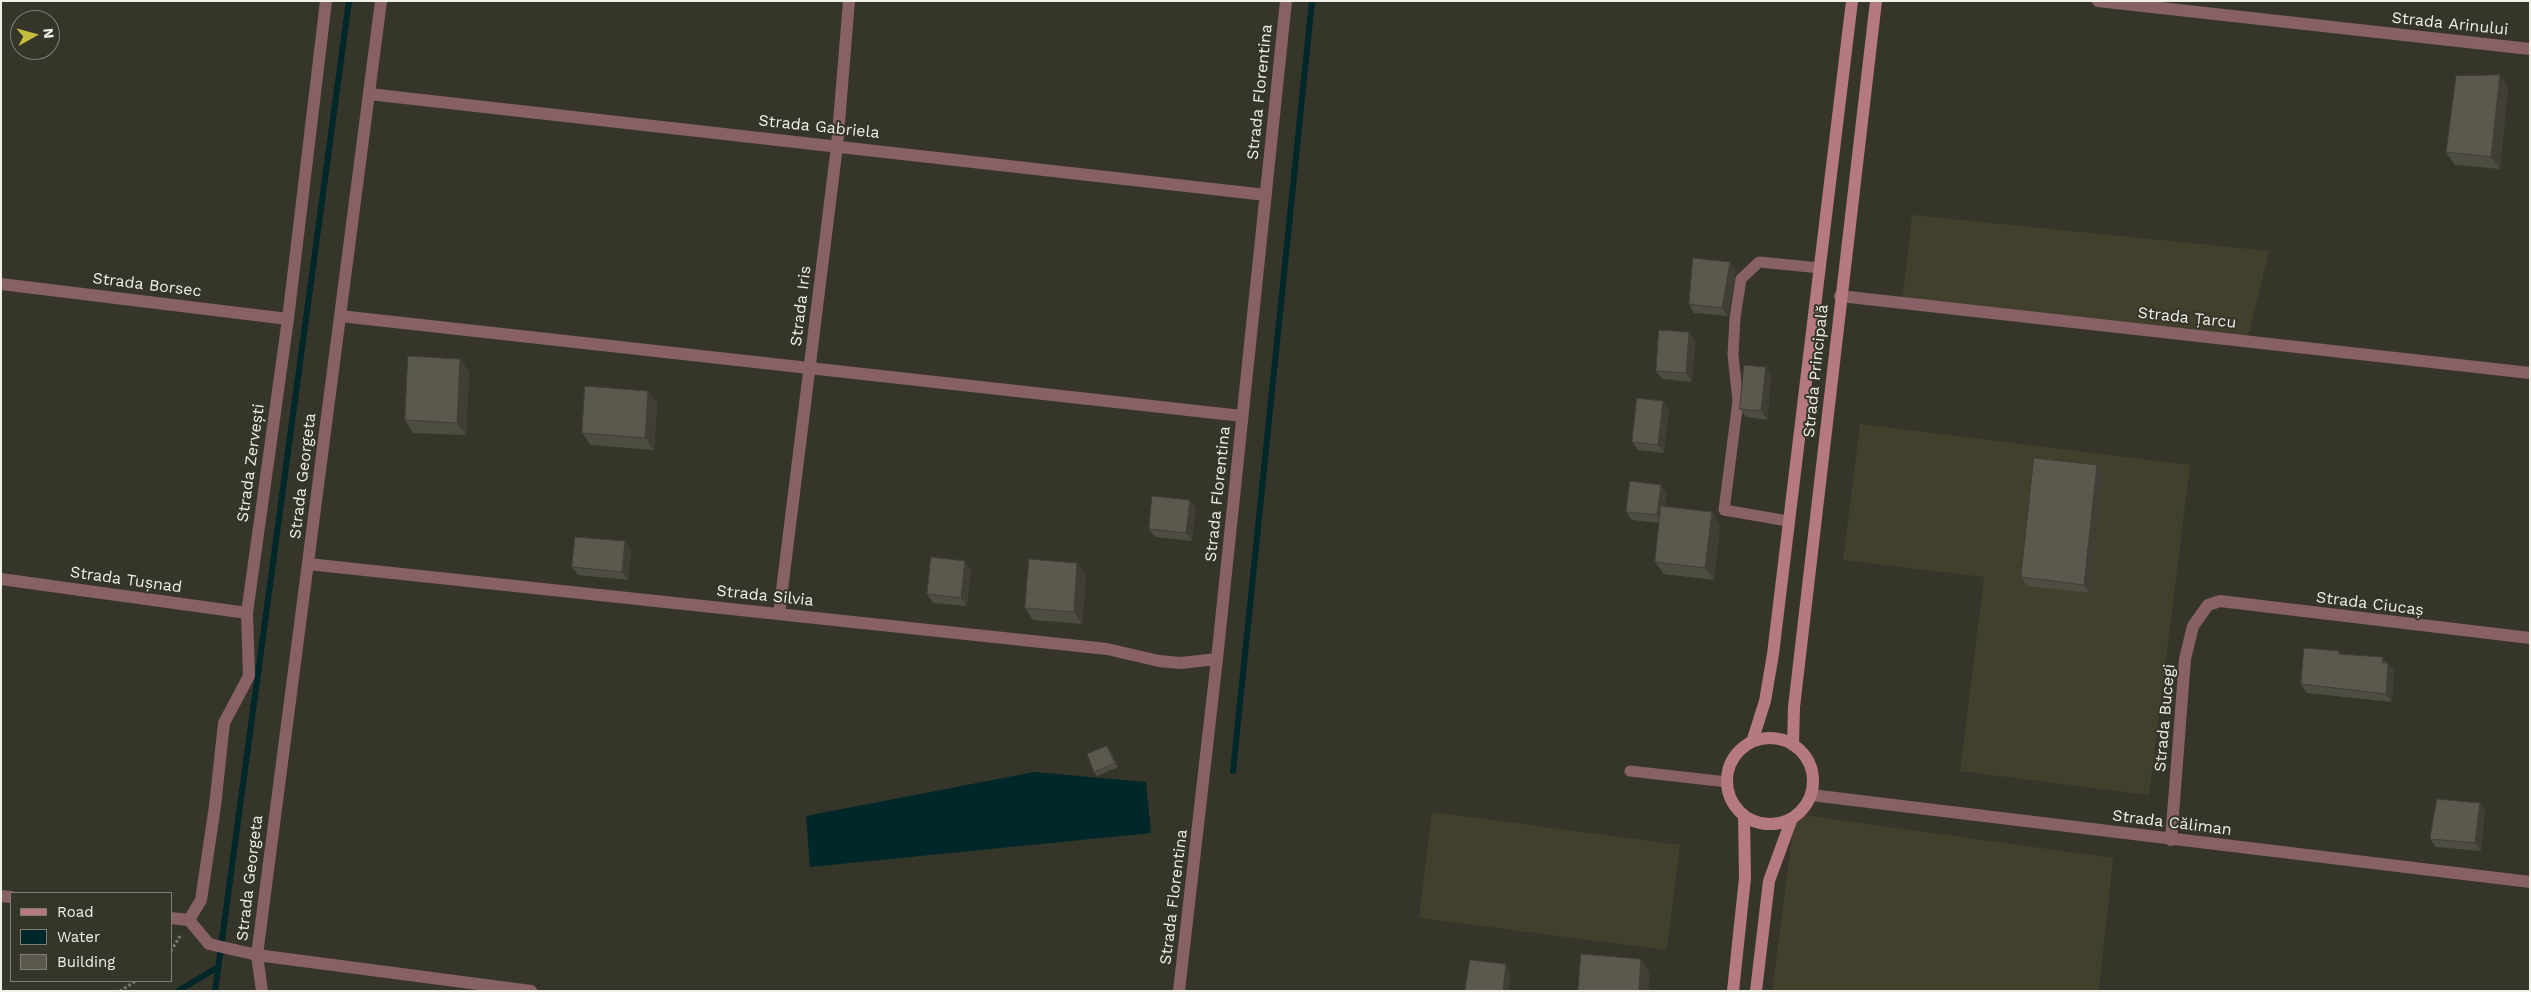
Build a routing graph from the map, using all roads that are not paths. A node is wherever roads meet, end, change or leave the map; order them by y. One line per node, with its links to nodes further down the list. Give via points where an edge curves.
1 (326, 1): 16 (street, Strada Zervești)
2 (381, 1): 9 (street, Strada Georgeta)
3 (849, 1): 10 (street, Strada Iris)
4 (1286, 1): 11 (street, Strada Florentina)
5 (1852, 1): 12 (main road, Strada Principală)
6 (1876, 1): 14 (main road, Strada Principală)
7 (2098, 1): 8 (street, Strada Arinului)
8 (2530, 49)
9 (369, 94): 10 (street, Strada Gabriela); 15 (street, Strada Georgeta)
10 (837, 146): 11 (street, Strada Gabriela); 17 (street, Strada Iris)
11 (1266, 195): 19 (street, Strada Florentina)
12 (1820, 268): 20 (main road, Strada Principală); 20 (lane, via 1759,262 1741,279 1735,318 1732,356 1738,401 1724,510)
13 (1, 284): 16 (street, Strada Borsec)
14 (1840, 296): 18 (street, Strada Țarcu); 29 (main road, Strada Principală, via 1794,707)
15 (340, 316): 17 (street); 21 (street, Strada Georgeta)
16 (288, 319): 24 (street, Strada Zervești)
17 (809, 368): 19 (street); 25 (street, Strada Iris)
18 (2530, 373)
19 (1242, 416): 27 (street, Strada Florentina)
20 (1788, 521): 28 (main road, Strada Principală, via 1774,654 1765,701)
21 (308, 564): 25 (street, Strada Silvia); 39 (street, Strada Georgeta)
22 (1, 579): 24 (street, Strada Tușnad)
23 (2208, 605): 26 (street, Strada Ciucaș, via 2220,601); 35 (street, Strada Bucegi, via 2193,626 2186,659)
24 (246, 613): 38 (street, Strada Zervești, via 249,676 224,723 201,900)
25 (779, 614): 27 (street, Strada Silvia, via 1106,649 1158,661 1181,663)
26 (2530, 638)
27 (1217, 659): 42 (street, Strada Florentina)
28 (1752, 742): 29 (main road, via 1773,738); 31 (main road, via 1734,758 1728,769)
29 (1793, 745): 32 (main road, via 1808,762 1813,784)
30 (1630, 771): 31 (lane)
31 (1727, 782): 33 (main road, via 1732,800)
32 (1810, 795): 34 (main road, via 1800,812); 35 (street, Strada Căliman)
33 (1744, 815): 34 (main road, via 1768,824); 43 (main road, via 1745,878)
34 (1792, 818): 44 (main road, via 1769,880)
35 (2171, 840): 36 (street, Strada Căliman)
36 (2530, 882)
37 (172, 918): 38 (street)
38 (189, 920): 39 (street, via 209,944)
39 (257, 955): 40 (street, Strada Georgeta); 41 (street)
40 (262, 991)
41 (531, 991)
42 (1179, 991)
43 (1733, 991)
44 (1756, 991)

